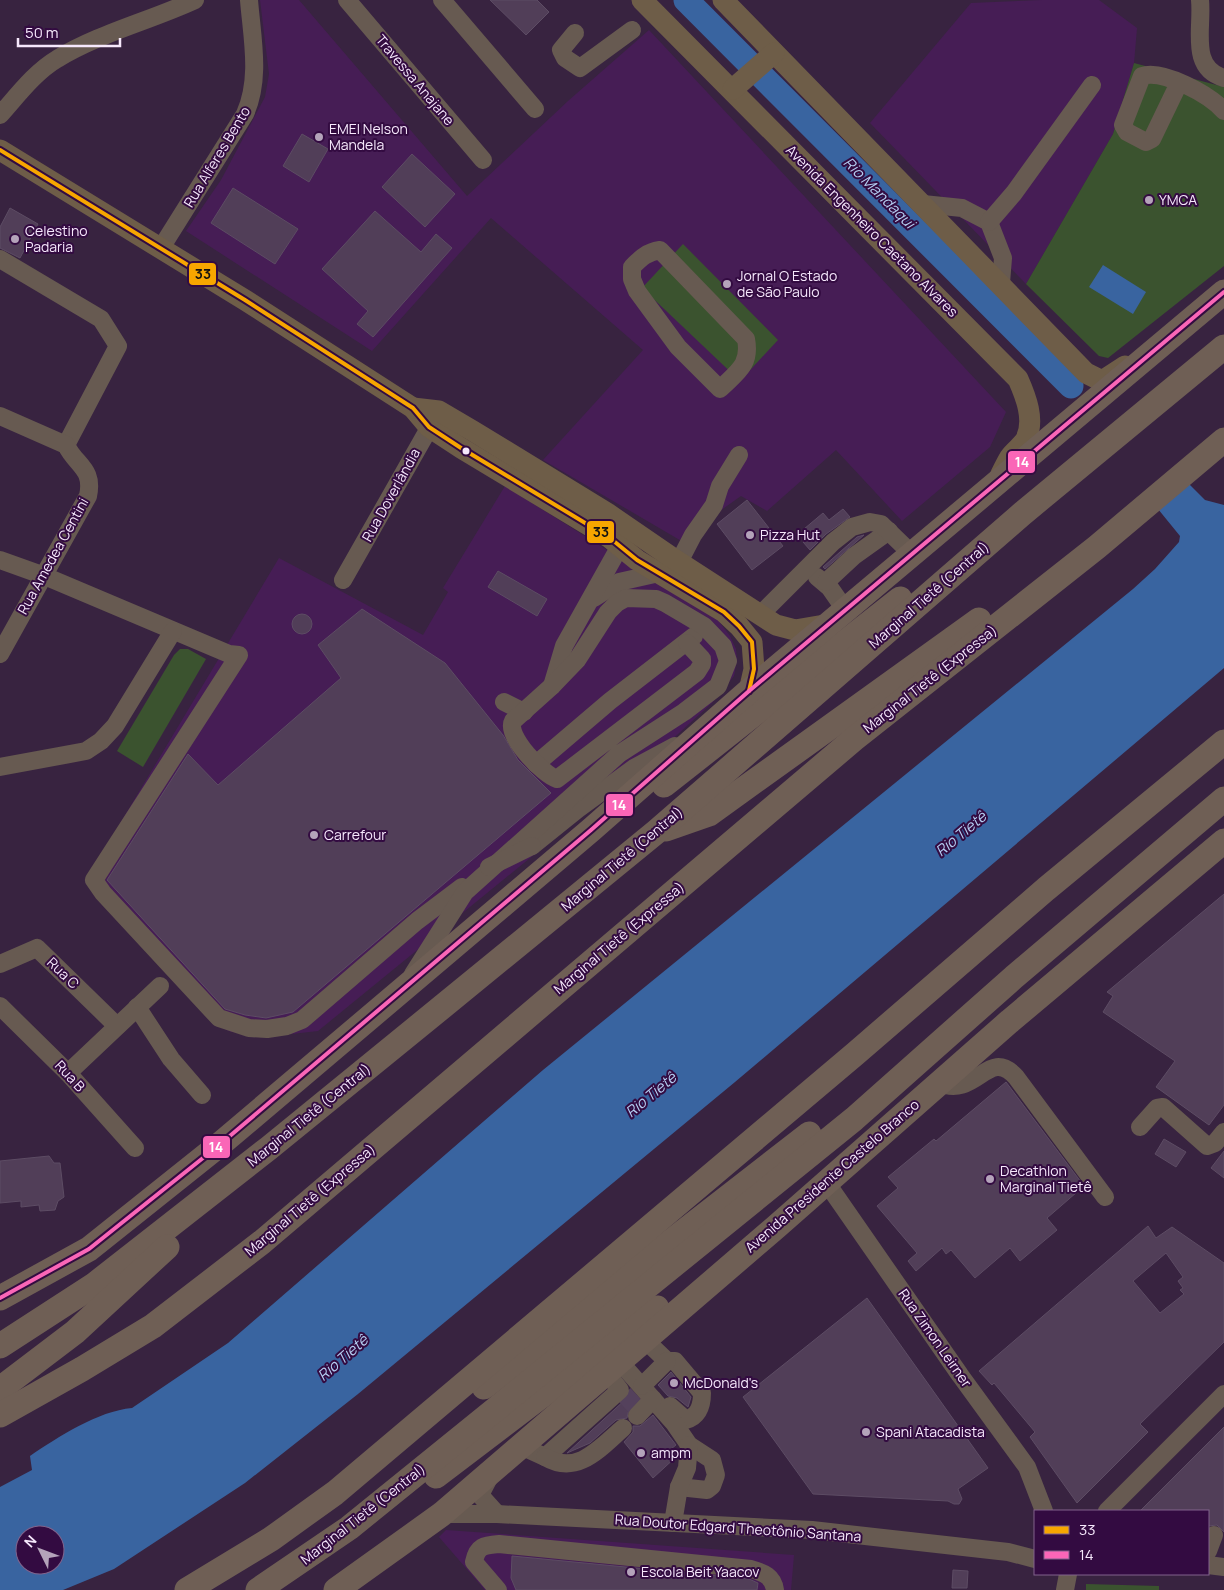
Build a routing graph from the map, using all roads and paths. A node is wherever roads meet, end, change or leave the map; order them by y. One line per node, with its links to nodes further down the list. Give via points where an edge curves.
1 (195, 0): 17 (street, via 56,59)
2 (249, 0): 22 (street, Rua Alferes Bento, via 255,80 252,98)
3 (347, 0): 19 (street, Travessa Anajane)
4 (442, 0): 15 (street)
5 (642, 0): 14 (main road, Avenida Engenheiro Caetano Alvares)
6 (722, 0): 10 (main road)
7 (1200, 0): 11 (street, via 1200,58 1206,67)
8 (632, 30): 9 (street, via 580,68 565,58 561,50)
9 (575, 33)
10 (774, 52): 14 (main road); 20 (main road)
11 (1224, 78)
12 (1179, 83): 16 (street, via 1215,100)
13 (1092, 85): 21 (street, via 1014,193)
14 (733, 89): 34 (main road, Avenida Engenheiro Caetano Alvares, via 1018,379 1026,397 1029,431)
15 (535, 109)
16 (1224, 111)
17 (0, 115)
18 (2, 156): 22 (main road)
19 (483, 160)
20 (923, 204): 21 (street, via 962,208); 24 (main road)
21 (989, 222): 24 (street, via 1003,258)
22 (161, 248): 30 (main road)
23 (0, 259): 32 (street, via 101,319 118,346)
24 (1001, 283): 27 (main road, via 1094,378 1102,381 1123,367)
25 (1224, 292): 27 (highway)
26 (1224, 347): 35 (highway, Marginal Tietê (Central))
27 (1139, 362): 34 (highway)
28 (720, 389): 28 (street, via 678,347 638,291 632,279 632,267 648,252 660,250 666,255 746,340 749,354 743,366)
29 (0, 416): 32 (street)
30 (434, 419): 37 (main road); 37 (main road, via 607,513); 44 (street, Rua Doverlândia)
31 (1224, 440): 38 (highway, Marginal Tietê (Expressa))
32 (66, 444): 43 (street, Rua Amedea Centini, via 70,456 85,469 90,483 88,496)
33 (739, 455): 41 (street, via 720,486 714,505 693,535)
34 (995, 484): 39 (highway)
35 (1023, 513): 64 (highway, via 889,608 669,782); 65 (highway, Marginal Tietê (Central))
36 (889, 531): 39 (street); 42 (street, via 881,524 870,522 852,528); 45 (street, via 854,556)
37 (627, 539): 41 (main road); 41 (main road); 46 (street)
38 (1097, 547): 65 (highway, via 1069,555 709,814); 95 (highway, Marginal Tietê (Expressa), via 854,739 262,1242 153,1326)
39 (913, 555): 47 (highway)
40 (0, 560): 43 (street)
41 (658, 564): 46 (street); 48 (main road); 51 (main road, via 724,612)
42 (807, 569): 45 (street); 48 (street)
43 (42, 575): 50 (street); 53 (street, Rua Amedea Centini)
44 (343, 580)
45 (826, 582): 47 (street)
46 (592, 600): 55 (street, via 564,646)
47 (838, 618): 48 (main road, via 795,630); 56 (highway)
48 (768, 619): 51 (main road, via 770,637)
49 (698, 623): 52 (street); 54 (street); 55 (street, via 656,599 626,598 608,612 577,660); 69 (street, via 723,646 728,661 718,686 619,754 465,892)
50 (173, 632): 59 (street, bridge, via 239,655 94,880 219,1018 249,1028 267,1030 302,1020 417,921 489,867 532,846 634,768); 62 (street, via 115,726 101,740 86,750)
51 (752, 642): 56 (main road, via 754,668)
52 (687, 643): 61 (street, via 633,682); 61 (street, via 702,659 697,672 557,779)
53 (0, 654)
54 (658, 655)
55 (552, 686): 58 (street)
56 (749, 691): 59 (highway)
57 (504, 702): 58 (street)
58 (524, 712): 61 (street, via 511,724 512,734)
59 (698, 734): 64 (highway)
60 (1224, 742): 96 (highway)
61 (536, 764)
62 (0, 766)
63 (1224, 799): 73 (highway, Marginal Tietê (Central))
64 (591, 830): 69 (highway)
65 (656, 832): 80 (highway, Marginal Tietê (Central))
66 (1224, 841): 75 (highway, Avenida Presidente Castelo Branco)
67 (0, 964): 72 (street, Rua C, via 37,948)
68 (160, 986): 71 (street)
69 (404, 989): 84 (highway)
70 (0, 1006): 74 (street, Rua B)
71 (137, 1007): 72 (street); 76 (street, via 171,1059)
72 (117, 1026): 74 (street)
73 (942, 1042): 96 (highway, via 919,1050 892,1068 464,1402); 104 (highway, Marginal Tietê (Central), via 854,1119)
74 (68, 1073): 79 (street, Rua B)
75 (939, 1083): 81 (highway, Avenida Presidente Castelo Branco); 82 (street, via 956,1088 988,1070 1006,1068)
76 (202, 1095)
77 (1140, 1127): 78 (street, via 1157,1108 1162,1107 1207,1146 1215,1143)
78 (1224, 1132)
79 (135, 1148)
80 (269, 1148): 88 (highway, Marginal Tietê (Central), via 94,1286); 91 (highway, via 211,1208 75,1332)
81 (826, 1182): 83 (highway, Avenida Presidente Castelo Branco); 103 (street, Rua Zimon Leirner, via 1027,1466)
82 (1106, 1197)
83 (776, 1227): 87 (highway, Avenida Presidente Castelo Branco); 104 (highway, via 746,1238 408,1496)
84 (90, 1249): 85 (highway); 86 (highway)
85 (0, 1298)
86 (0, 1314)
87 (644, 1339): 89 (street); 90 (highway, Avenida Presidente Castelo Branco)
88 (0, 1346)
89 (667, 1361): 92 (street); 92 (street, via 675,1362 702,1393 702,1404 691,1419 686,1420 652,1388)
90 (617, 1379): 92 (street); 99 (highway, Avenida Presidente Castelo Branco); 100 (street)
91 (0, 1390)
92 (647, 1392): 94 (street); 98 (street)
93 (1224, 1394): 105 (street)
94 (638, 1412)
95 (0, 1415)
96 (422, 1419): 117 (highway, via 335,1493 271,1539)
97 (623, 1428): 100 (street, via 589,1457 576,1463 557,1464)
98 (690, 1445): 102 (street, via 687,1468); 102 (street, via 712,1460 716,1475 707,1490)
99 (521, 1446): 100 (street); 101 (highway, Avenida Presidente Castelo Branco)
100 (545, 1457)
101 (493, 1470): 106 (highway, Avenida Presidente Castelo Branco); 107 (street, via 480,1495)
102 (679, 1487): 108 (street)
103 (1041, 1504)
104 (375, 1508): 118 (highway, Marginal Tietê (Central))
105 (1108, 1510)
106 (442, 1514): 107 (street, Rua Doutor Edgard Theotônio Santana); 119 (highway, Avenida Presidente Castelo Branco)
107 (497, 1514): 108 (street, Rua Doutor Edgard Theotônio Santana)
108 (673, 1523): 112 (street, Rua Doutor Edgard Theotônio Santana, via 812,1530)
109 (1214, 1535): 110 (street)
110 (1209, 1548)
111 (1034, 1550): 112 (street, Rua Doutor Edgard Theotônio Santana)
112 (1008, 1552): 113 (street, Rua Doutor Edgard Theotônio Santana)
113 (1034, 1560)
114 (1209, 1566): 115 (street)
115 (1224, 1567)
116 (1068, 1575): 122 (street)
117 (187, 1590)
118 (258, 1590)
119 (336, 1590)
120 (498, 1590): 121 (street, via 474,1562 476,1551 482,1546 500,1544 752,1569 769,1576)
121 (775, 1590)
122 (1065, 1590)

